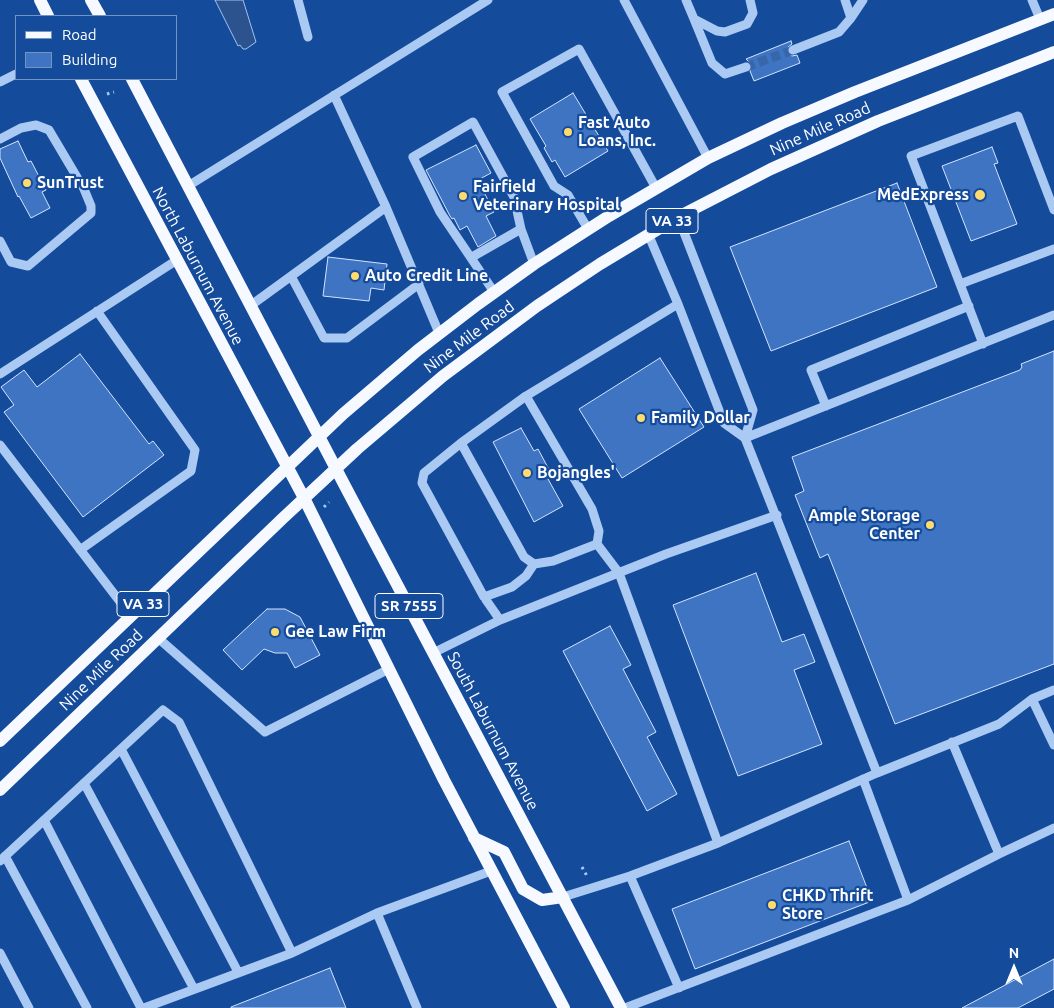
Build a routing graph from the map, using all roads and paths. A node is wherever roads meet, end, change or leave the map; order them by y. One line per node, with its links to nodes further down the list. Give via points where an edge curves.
1 (40, 0): 12 (main road)
2 (92, 0): 13 (main road)
3 (298, 0): 17 (street)
4 (488, 0): 27 (street)
5 (624, 0): 29 (street)
6 (686, 0): 15 (street)
7 (750, 0): 15 (street, via 753,13 748,24 726,32)
8 (845, 0): 14 (street)
9 (863, 0): 14 (street)
10 (1032, 0): 16 (street)
11 (1054, 14): 16 (main road, Nine Mile Road / VA 33)
12 (48, 15)
13 (100, 15)
14 (851, 18): 18 (street, via 839,32)
15 (694, 19): 20 (street, via 712,63 725,74)
16 (1040, 19): 29 (main road, Nine Mile Road / VA 33, via 818,107)
17 (308, 37)
18 (793, 50)
19 (1054, 52): 34 (main road, Nine Mile Road / VA 33, via 832,140)
20 (746, 67)
21 (15, 74): 24 (street)
22 (82, 80): 41 (main road, North Laburnum Avenue)
23 (133, 80): 30 (main road, North Laburnum Avenue)
24 (0, 82)
25 (114, 92): 26 (path)
26 (107, 94)
27 (334, 95): 30 (street); 32 (street)
28 (0, 139): 38 (street, via 21,128 36,125 50,130 89,198 91,213 28,266 11,262)
29 (708, 158): 31 (main road, Nine Mile Road / VA 33)
30 (188, 186): 48 (main road, North Laburnum Avenue)
31 (656, 188): 36 (main road, Nine Mile Road / VA 33); 36 (street, via 579,49 502,92 554,186 568,195)
32 (386, 207): 43 (street); 44 (street)
33 (1054, 210): 45 (street, via 1018,116 912,156)
34 (678, 217): 37 (main road, Nine Mile Road / VA 33); 58 (street, via 752,410)
35 (521, 229): 40 (street); 40 (street, via 514,197 473,122 413,157 440,212); 42 (street)
36 (588, 229): 42 (main road, Nine Mile Road / VA 33)
37 (649, 236): 47 (street); 62 (main road, Nine Mile Road / VA 33, via 568,285 473,352)
38 (0, 241)
39 (1054, 249): 45 (street)
40 (472, 257): 46 (street)
41 (176, 260): 50 (street); 61 (main road, North Laburnum Avenue)
42 (534, 264): 46 (main road, Nine Mile Road / VA 33)
43 (291, 276): 44 (street, via 324,338 347,338); 48 (street)
44 (419, 284): 52 (street)
45 (960, 284): 49 (street)
46 (494, 292): 52 (main road, Nine Mile Road / VA 33)
47 (678, 304): 55 (street); 58 (street, via 724,423)
48 (250, 306): 57 (main road, North Laburnum Avenue)
49 (969, 306): 53 (street); 56 (street, via 811,370)
50 (98, 311): 54 (street); 66 (street, via 195,450 191,471)
51 (1054, 315): 53 (street)
52 (439, 333): 57 (main road, Nine Mile Road / VA 33)
53 (983, 344): 56 (street)
54 (0, 374)
55 (526, 396): 59 (street); 65 (street, via 592,509 599,531)
56 (826, 406): 58 (street)
57 (319, 436): 61 (main road, Nine Mile Road / VA 33); 62 (main road, North Laburnum Avenue)
58 (745, 438): 64 (street)
59 (461, 443): 67 (street, via 524,557); 69 (street, via 424,474 422,483)
60 (0, 444): 66 (street)
61 (286, 468): 63 (main road, North Laburnum Avenue); 70 (main road, Nine Mile Road / VA 33)
62 (336, 469): 63 (main road, Nine Mile Road / VA 33); 73 (main road, South Laburnum Avenue / SR 7555)
63 (304, 498): 72 (main road, Nine Mile Road / VA 33); 74 (main road)
64 (777, 515): 68 (street); 81 (street)
65 (596, 544): 67 (street, via 553,561); 68 (street)
66 (80, 550): 70 (street)
67 (534, 564): 69 (street, via 526,576 512,587)
68 (619, 573): 71 (street); 88 (street)
69 (484, 597): 71 (street)
70 (131, 616): 77 (main road, Nine Mile Road / VA 33)
71 (500, 620): 73 (street)
72 (158, 638): 74 (street, via 265,732); 84 (main road, Nine Mile Road / VA 33)
73 (433, 653): 93 (main road, South Laburnum Avenue / SR 7555)
74 (388, 669): 87 (main road)
75 (1054, 690): 76 (street)
76 (1032, 699): 78 (street, via 999,724); 79 (street)
77 (0, 741)
78 (952, 742): 81 (street); 89 (street)
79 (1054, 745)
80 (121, 749): 83 (street); 96 (street, via 163,710 179,722); 98 (street)
81 (877, 773): 82 (street)
82 (863, 779): 88 (street); 94 (street)
83 (84, 783): 85 (street); 100 (street)
84 (0, 790)
85 (44, 820): 90 (street); 103 (street)
86 (1054, 828): 89 (street)
87 (474, 838): 91 (main road); 93 (main road, via 504,852 523,889 542,900)
88 (718, 843): 92 (street)
89 (999, 854): 94 (street)
90 (3, 859): 102 (street)
91 (491, 871): 95 (street); 106 (main road)
92 (630, 876): 93 (street); 99 (street)
93 (563, 897): 107 (main road, South Laburnum Avenue)
94 (908, 900): 99 (street)
95 (377, 913): 96 (street); 105 (street)
96 (292, 953): 98 (street)
97 (0, 954): 101 (street)
98 (238, 972): 100 (street)
99 (679, 988): 108 (street)
100 (194, 989): 104 (street)
101 (28, 1008)
102 (87, 1008)
103 (141, 1008)
104 (144, 1008)
105 (417, 1008)
106 (564, 1008)
107 (621, 1008)
108 (625, 1008)

